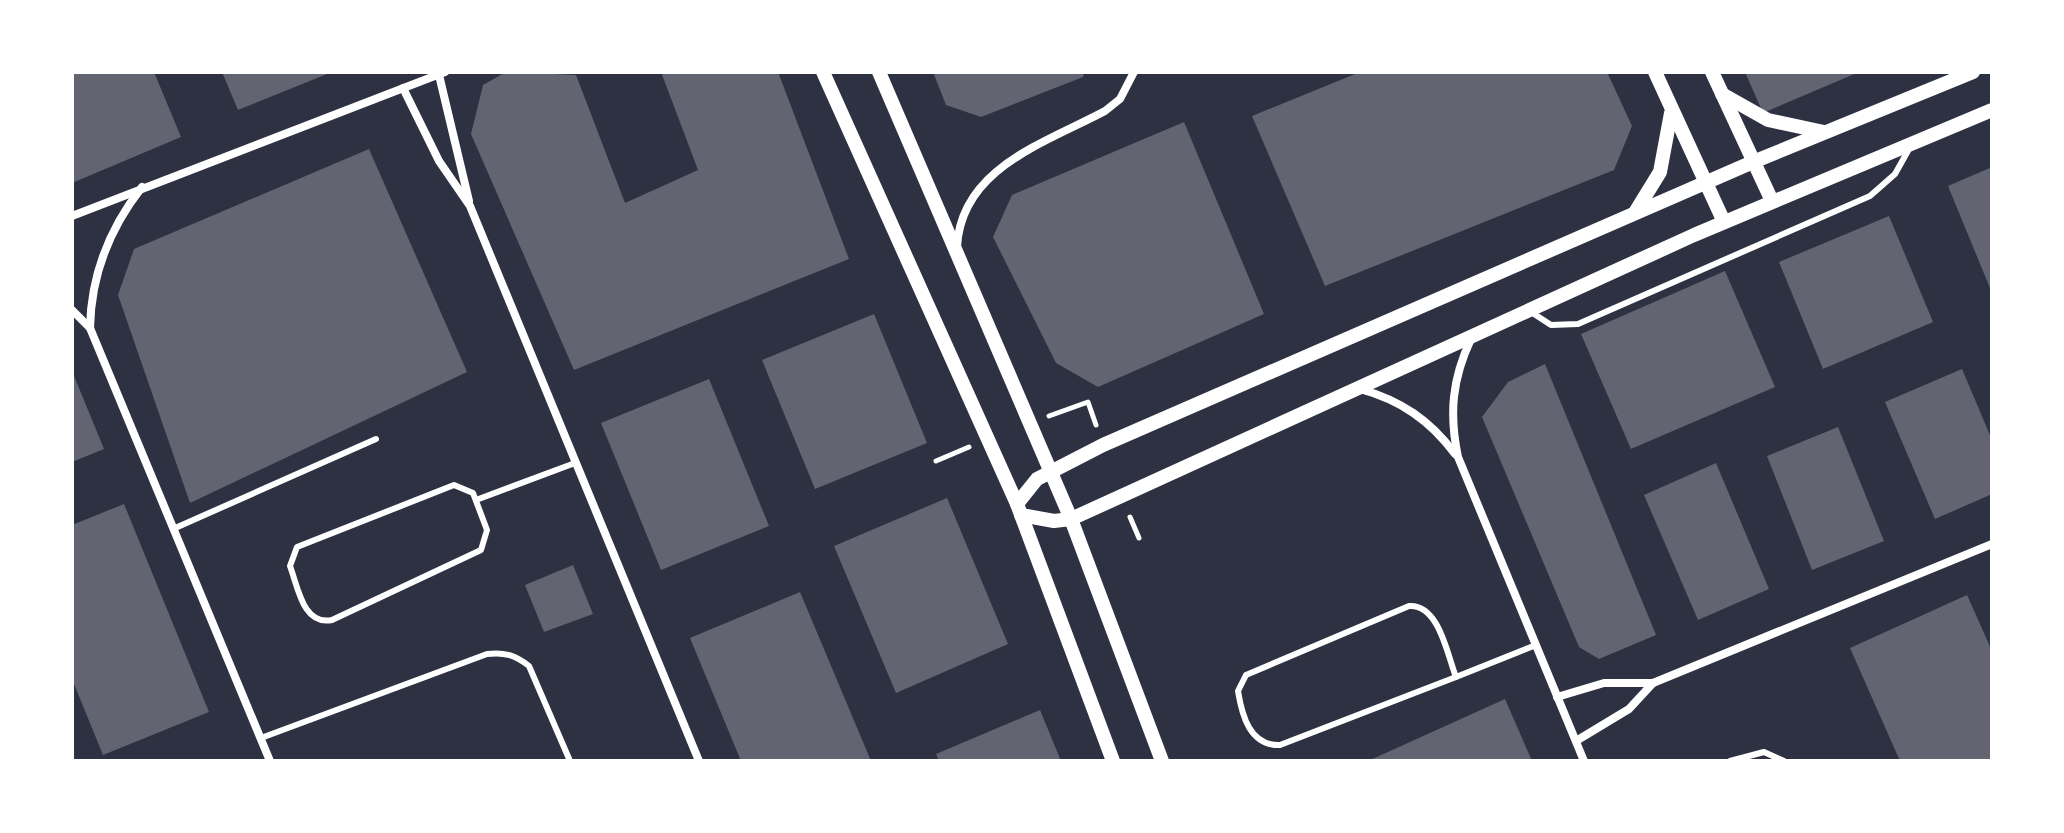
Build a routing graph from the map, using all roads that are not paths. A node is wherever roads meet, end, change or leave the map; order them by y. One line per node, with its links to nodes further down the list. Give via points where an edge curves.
1 (823, 72): 33 (street)
2 (879, 72): 22 (street)
3 (1134, 72): 22 (street, via 1120,99 1105,111 986,178 963,214)
4 (1655, 72): 10 (street)
5 (1712, 72): 9 (street)
6 (1973, 72): 12 (street)
7 (442, 73): 8 (street); 18 (street)
8 (403, 88): 16 (street); 18 (street, via 439,161)
9 (1722, 94): 12 (street, via 1768,120); 14 (street)
10 (1671, 108): 15 (street); 19 (street, via 1660,172)
11 (1992, 110): 13 (street)
12 (1828, 133): 14 (street)
13 (1912, 144): 17 (street); 24 (lane, via 1895,174 1870,196 1578,324 1551,325)
14 (1753, 162): 15 (street); 17 (street)
15 (1706, 183): 19 (street); 21 (street)
16 (142, 187): 20 (street); 25 (street, via 103,253)
17 (1772, 201): 21 (street)
18 (470, 206): 30 (street)
19 (1632, 215): 31 (street)
20 (72, 216)
21 (1724, 222): 24 (street)
22 (956, 256): 31 (street)
23 (72, 310): 25 (street)
24 (1528, 310): 26 (street)
25 (90, 328): 35 (street)
26 (1473, 335): 27 (street); 29 (street, via 1455,382 1452,420)
27 (1355, 388): 29 (street, via 1380,394 1424,419); 34 (street)
28 (376, 439): 35 (lane)
29 (1458, 457): 37 (street)
30 (575, 463): 32 (lane); 45 (street)
31 (1050, 470): 33 (street, via 1037,479); 34 (street)
32 (476, 500): 32 (lane, via 468,488 454,485 297,547 290,566 310,615 332,620 481,550 487,530)
33 (1019, 510): 34 (street, via 1054,521); 46 (street)
34 (1071, 519): 47 (street)
35 (173, 529): 41 (street)
36 (1992, 544): 39 (street)
37 (1536, 645): 38 (lane); 40 (street)
38 (1456, 677): 38 (lane, via 1280,745 1261,743 1254,736 1238,691 1254,670 1417,606 1430,613)
39 (1653, 683): 40 (street, via 1604,683); 42 (street, via 1629,709)
40 (1557, 697): 42 (street)
41 (261, 738): 43 (street); 44 (lane, via 502,652 529,666)
42 (1576, 741): 48 (street)
43 (270, 761)
44 (570, 761)
45 (699, 761)
46 (1113, 761)
47 (1162, 761)
48 (1584, 761)
49 (1730, 761): 50 (lane, via 1764,752)
50 (1784, 761)

